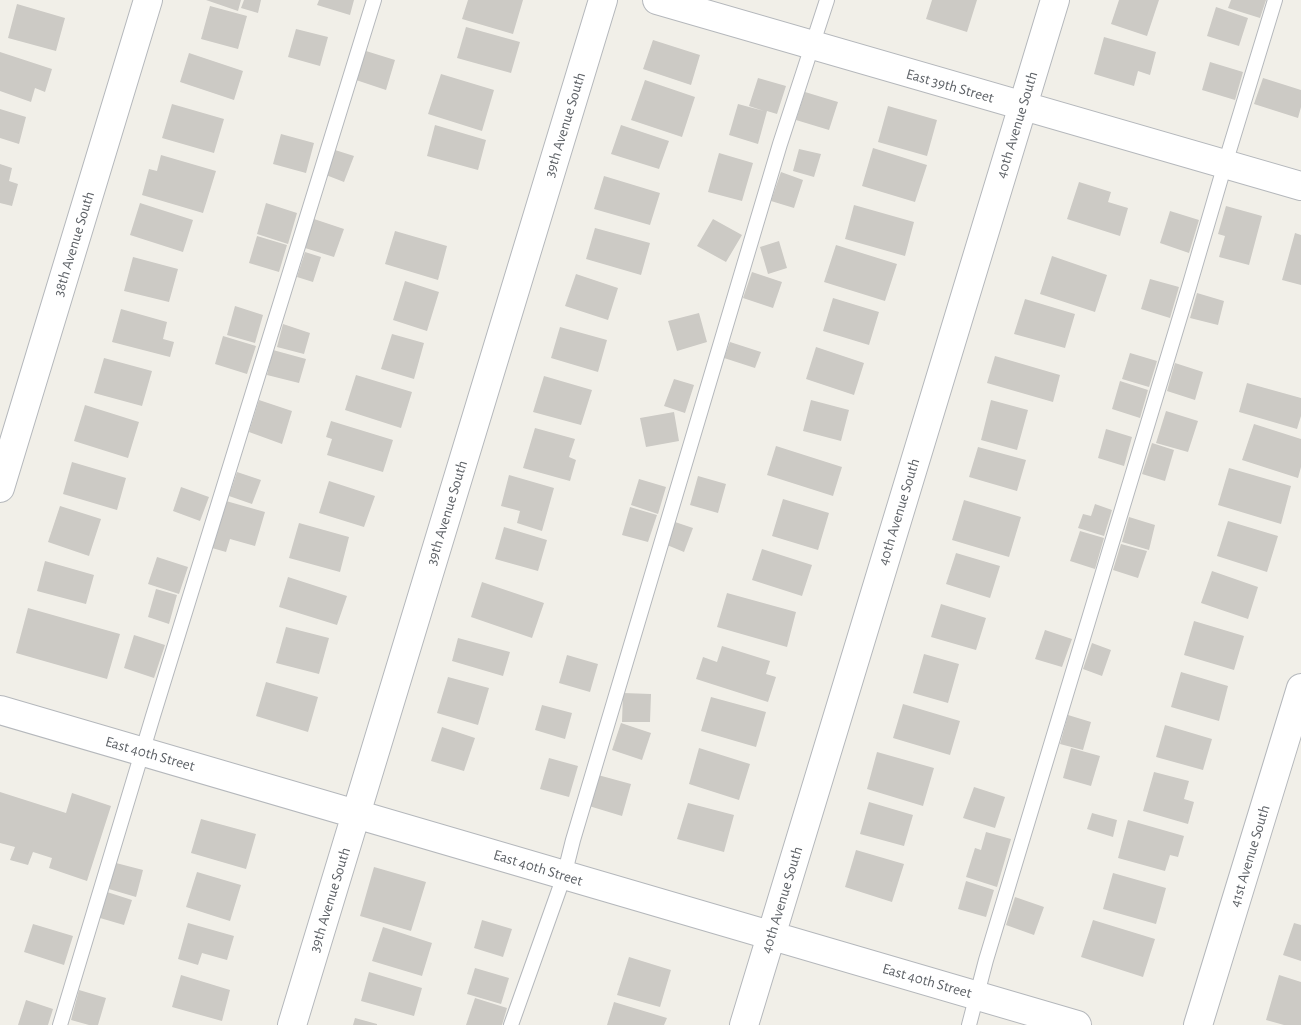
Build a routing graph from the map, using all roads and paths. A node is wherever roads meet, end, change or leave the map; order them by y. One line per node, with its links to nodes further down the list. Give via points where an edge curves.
1 (148, 0): 12 (street, 38th Avenue South)
2 (374, 0): 15 (lane)
3 (603, 0): 16 (street, 39th Avenue South)
4 (657, 0): 8 (street, East 39th Street)
5 (826, 0): 8 (lane)
6 (1055, 0): 9 (street, 40th Avenue South)
7 (1276, 0): 10 (lane)
8 (812, 46): 9 (street, East 39th Street); 17 (lane, via 777,153)
9 (1022, 107): 10 (street, East 39th Street); 18 (street, 40th Avenue South)
10 (1224, 164): 11 (street, East 39th Street); 19 (lane)
11 (1301, 186)
12 (0, 488)
13 (1301, 688): 26 (street, 41st Avenue South)
14 (0, 710): 15 (street, East 40th Street)
15 (142, 752): 16 (street, East 40th Street); 20 (lane)
16 (356, 814): 17 (street, East 40th Street); 21 (street, 39th Avenue South)
17 (564, 876): 18 (street, East 40th Street); 22 (lane)
18 (771, 935): 19 (street, East 40th Street); 23 (street, 40th Avenue South)
19 (977, 996): 24 (lane); 25 (street, East 40th Street)
20 (60, 1025)
21 (292, 1025)
22 (511, 1025)
23 (744, 1025)
24 (969, 1025)
25 (1077, 1025)
26 (1198, 1025)

